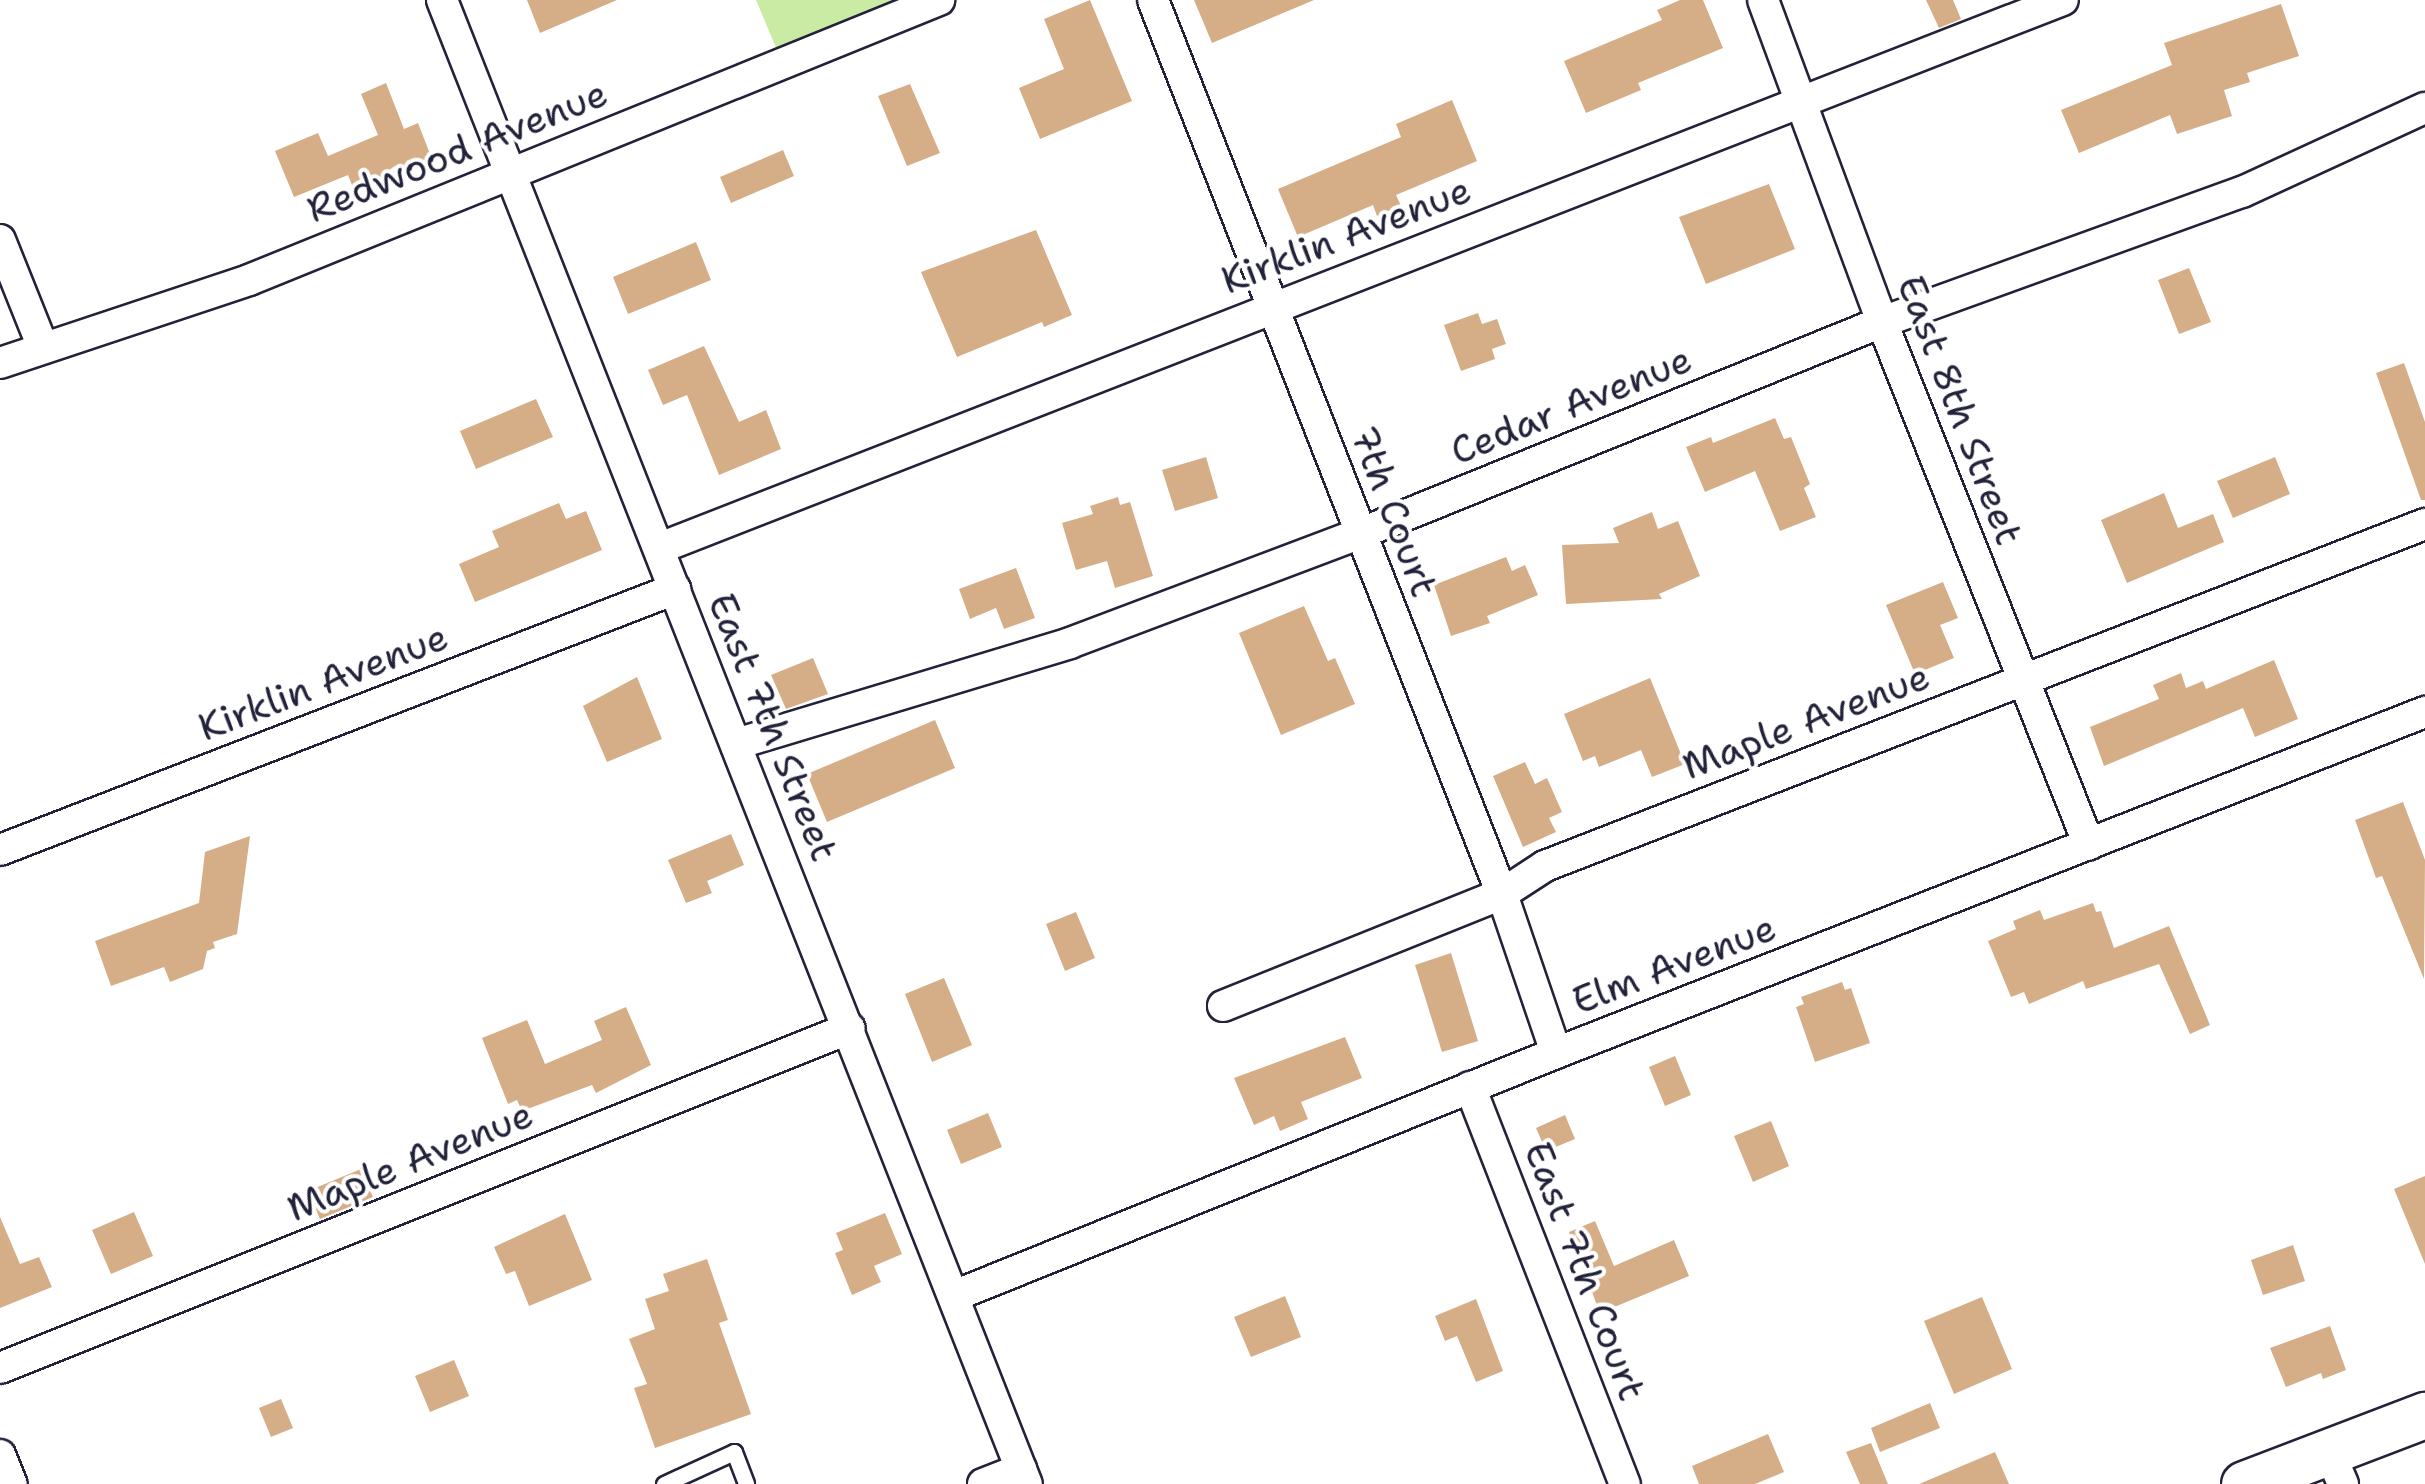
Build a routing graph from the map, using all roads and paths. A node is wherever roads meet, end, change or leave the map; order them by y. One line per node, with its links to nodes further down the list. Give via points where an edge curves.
1 (442, 0): 8 (street, East 7th Street)
2 (939, 0): 8 (street, Redwood Avenue)
3 (1154, 0): 10 (street, 7th Court)
4 (1763, 0): 6 (street, East 8th Street)
5 (2063, 0): 6 (street, Kirklin Avenue)
6 (1800, 101): 10 (street, Kirklin Avenue); 11 (street, East 8th Street)
7 (2425, 108): 11 (street, Cedar Avenue, via 2242,192)
8 (508, 172): 12 (street, Redwood Avenue, via 249,280); 16 (street, East 7th Street)
9 (0, 240): 12 (street)
10 (1272, 307): 15 (street, 7th Court); 16 (street, Kirklin Avenue)
11 (1882, 322): 15 (street, Cedar Avenue); 18 (street, East 8th Street)
12 (42, 345): 13 (street, Redwood Avenue)
13 (0, 363)
14 (2425, 524): 18 (street, Maple Avenue)
15 (1359, 534): 20 (street, Cedar Avenue, via 1070,643); 23 (street, 7th Court)
16 (660, 548): 17 (street, East 7th Street)
17 (674, 589): 20 (street, East 7th Street); 22 (street, Kirklin Avenue)
18 (2022, 680): 21 (street, East 8th Street); 23 (street, Maple Avenue, via 1545,866)
19 (2425, 712): 21 (street, Elm Avenue)
20 (736, 744): 25 (street, East 7th Street)
21 (2088, 846): 26 (street, Elm Avenue)
22 (0, 850)
23 (1502, 894): 24 (street, Maple Avenue); 26 (street, 7th Court)
24 (1223, 1006)
25 (850, 1028): 28 (street, East 7th Street); 29 (street, Maple Avenue)
26 (1556, 1053): 27 (street, Elm Avenue)
27 (1470, 1088): 28 (street, Elm Avenue); 38 (street, East 7th Court)
28 (954, 1296): 33 (street, East 7th Street)
29 (0, 1368)
30 (2425, 1415): 32 (street)
31 (0, 1455): 34 (street)
32 (2336, 1468): 39 (street)
33 (1024, 1476): 37 (street)
34 (12, 1484)
35 (664, 1484): 36 (lane, via 734,1452)
36 (746, 1484)
37 (982, 1484)
38 (1625, 1484)
39 (2244, 1484)

